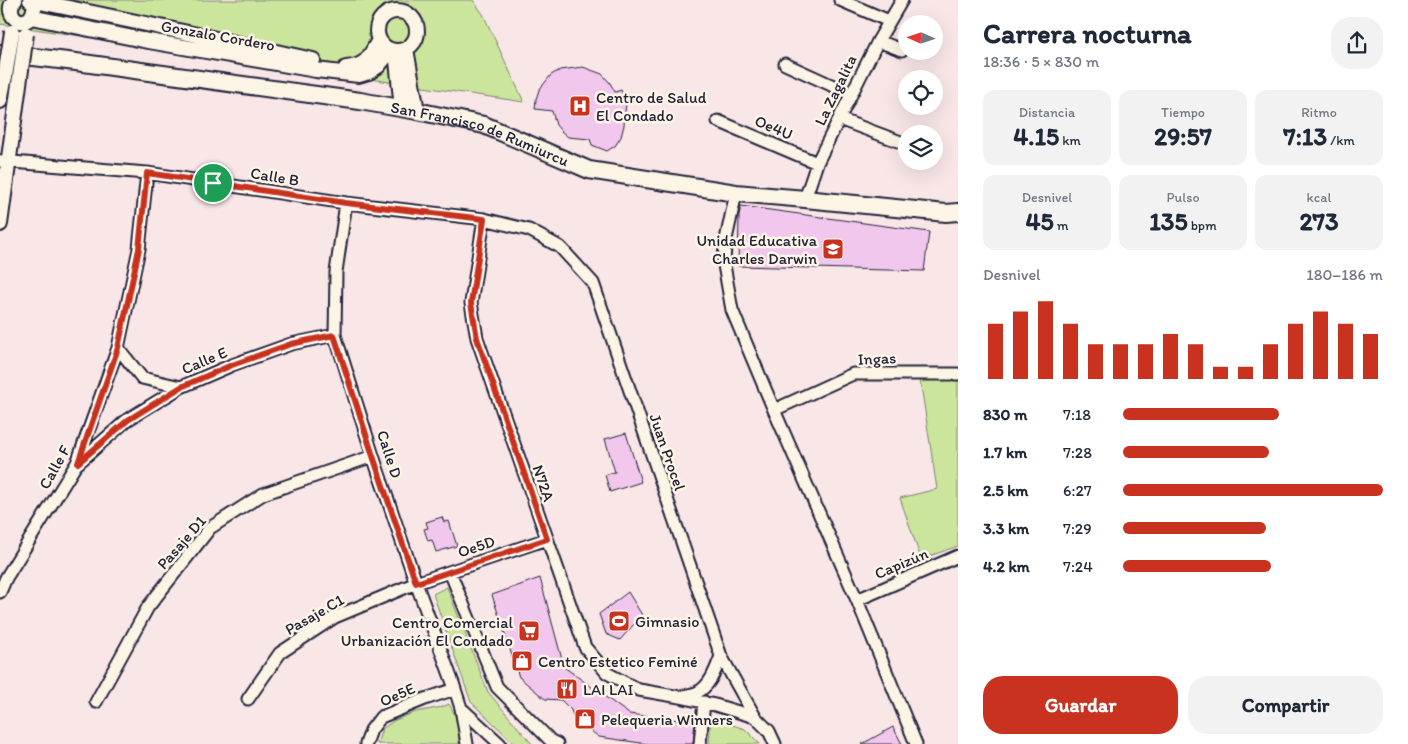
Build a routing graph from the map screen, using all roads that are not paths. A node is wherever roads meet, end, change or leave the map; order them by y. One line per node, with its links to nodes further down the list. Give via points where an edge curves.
1 (15, 0): 6 (street, via 11,6 12,15)
2 (30, 0): 6 (street, via 35,9); 7 (street, Gonzalo Cordero)
3 (840, 0): 5 (street)
4 (902, 0): 5 (street, La Zagalita)
5 (889, 21): 10 (street, La Zagalita)
6 (22, 24): 8 (street, Gonzalo Cordero); 16 (street, bridge, via 4,76); 21 (street, bridge, via 20,77)
7 (146, 24): 8 (street); 9 (street, Gonzalo Cordero, via 347,68 365,63)
8 (143, 40): 12 (street, Gonzalo Cordero, via 359,75 369,72)
9 (379, 40): 12 (street); 12 (street, via 378,24 383,17 390,12 404,12 415,23 416,38 412,44)
10 (878, 41): 11 (street); 15 (street, La Zagalita)
11 (898, 48)
12 (398, 50): 17 (street)
13 (0, 53): 17 (main road, San Francisco de Rumiurcu)
14 (784, 64): 15 (street)
15 (851, 94): 18 (street, La Zagalita)
16 (0, 101)
17 (410, 109): 24 (main road, San Francisco de Rumiurcu, via 484,125 589,170)
18 (839, 119): 20 (street); 22 (street, La Zagalita)
19 (718, 121): 22 (street, Oe4U)
20 (898, 141)
21 (4, 161): 23 (street, Calle B); 29 (street)
22 (817, 163): 25 (street, La Zagalita)
23 (147, 173): 26 (street, Calle B); 31 (street, Calle F, via 139,249)
24 (736, 193): 25 (main road, San Francisco de Rumiurcu); 34 (street, via 725,244 726,281 732,310)
25 (805, 199): 27 (main road, San Francisco de Rumiurcu)
26 (346, 203): 28 (street, Calle B); 30 (street, Calle D, via 336,272)
27 (958, 212)
28 (484, 219): 37 (street, N72A, via 471,303 477,338); 43 (street, Juan Procel, via 529,230 560,247 592,283)
29 (0, 224)
30 (334, 335): 33 (street, Calle E, via 291,344); 35 (street, Calle D)
31 (118, 348): 33 (street, via 142,378); 36 (street, Calle F)
32 (958, 374): 34 (street, Ingas, via 853,374)
33 (181, 387): 36 (street, Calle E, via 128,420)
34 (774, 410): 42 (street)
35 (373, 456): 40 (street, Calle D); 47 (street, Pasaje D1, via 263,494 210,528 148,607)
36 (78, 463): 41 (street, Calle F)
37 (547, 539): 39 (street, Oe5D); 45 (street, N72A, via 585,647 607,673 639,690)
38 (958, 556): 42 (street, Capizún)
39 (450, 572): 40 (street, Oe5D); 51 (street, via 497,687)
40 (416, 583): 44 (street, Calle D); 46 (street, Pasaje C1, via 336,617 280,653)
41 (0, 592)
42 (857, 600): 57 (street)
43 (721, 656): 45 (street, N72A, via 708,683 698,692); 50 (street, Juan Procel)
44 (455, 689): 49 (street, Calle D); 52 (street, Oe5E, via 382,717 371,730)
45 (680, 696): 48 (street, N72A)
46 (248, 699)
47 (96, 702)
48 (704, 702): 50 (street, N72A); 55 (street)
49 (461, 708): 53 (street, Calle D); 54 (street, Calle D)
50 (755, 717): 56 (street, Juan Procel, via 769,732)
51 (553, 743)
52 (366, 744)
53 (467, 744)
54 (500, 744)
55 (700, 744)
56 (774, 744)
57 (916, 744)

